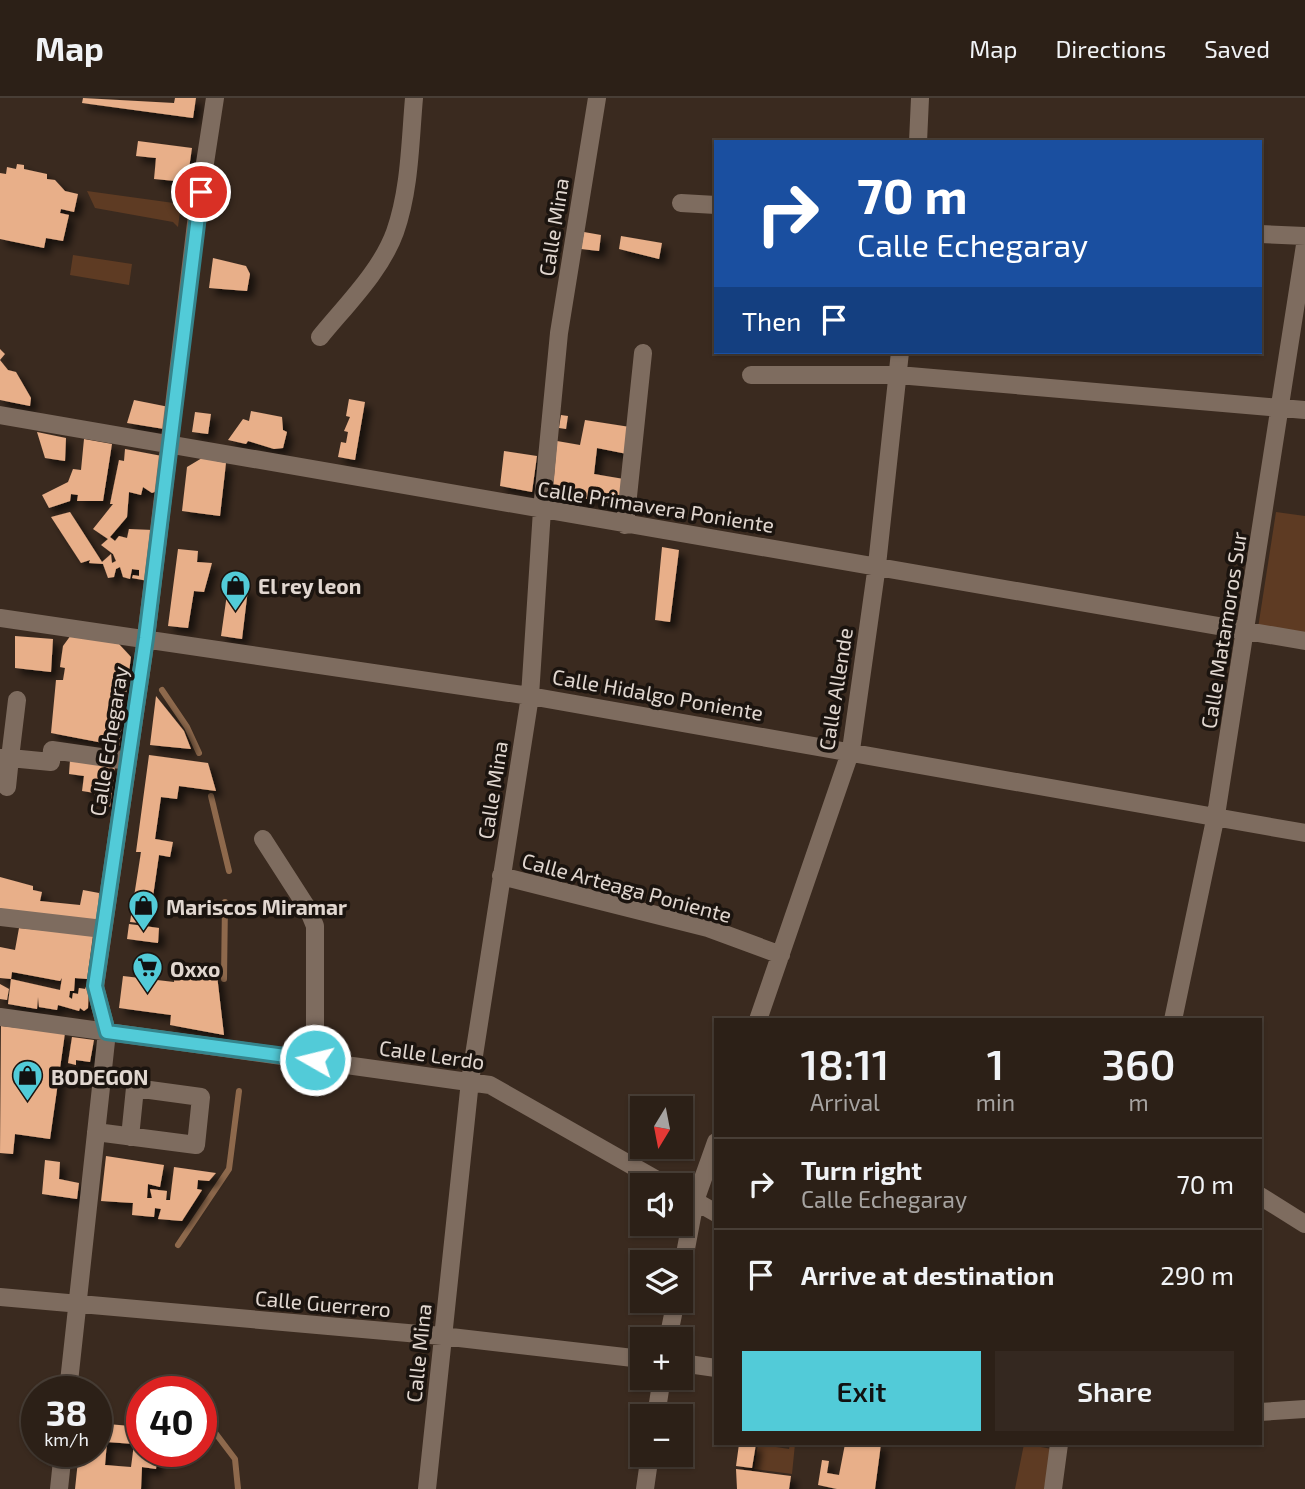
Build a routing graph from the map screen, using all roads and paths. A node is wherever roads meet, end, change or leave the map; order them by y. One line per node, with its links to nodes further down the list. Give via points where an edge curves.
1 (215, 98): 19 (street, Calle Echegaray)
2 (414, 98): 11 (street, via 406,187 395,234 374,271)
3 (597, 98): 20 (street, Calle Mina, via 559,333)
4 (920, 98): 5 (street)
5 (918, 140)
6 (681, 203): 7 (street)
7 (714, 205)
8 (1262, 234): 9 (street)
9 (1305, 236)
10 (1305, 245): 16 (street, Calle Matamoros Sur)
11 (320, 337)
12 (643, 353): 21 (street)
13 (900, 354): 15 (street, Calle Allende)
14 (751, 375): 15 (street)
15 (898, 375): 16 (street); 22 (street, Calle Allende)
16 (1282, 407): 17 (street); 24 (street, Calle Matamoros Sur)
17 (1305, 410)
18 (0, 415): 19 (street, Calle Primavera Poniente)
19 (171, 447): 20 (street, Calle Primavera Poniente); 25 (street, Calle Echegaray)
20 (542, 510): 21 (street, Calle Primavera Poniente); 27 (street, Calle Mina)
21 (625, 525): 22 (street, Calle Primavera Poniente)
22 (877, 565): 24 (street, Calle Primavera Poniente); 29 (street, Calle Allende)
23 (0, 618): 25 (street, Calle Hidalgo Poniente)
24 (1247, 631): 26 (street, Calle Primavera Poniente); 33 (street, Calle Matamoros Sur)
25 (146, 638): 27 (street, Calle Hidalgo Poniente); 31 (street, Calle Echegaray)
26 (1305, 641)
27 (530, 696): 29 (street, Calle Hidalgo Poniente); 36 (street, Calle Mina)
28 (17, 700): 30 (street)
29 (851, 750): 33 (street, Calle Hidalgo Poniente); 39 (street, Calle Allende)
30 (5, 758): 31 (street, via 51,762 52,750); 32 (street)
31 (128, 761): 38 (street, Calle Echegaray)
32 (7, 787)
33 (1216, 815): 34 (street, Calle Hidalgo Poniente); 42 (street, Calle Matamoros Sur)
34 (1305, 833)
35 (263, 839): 44 (street, via 315,926)
36 (501, 876): 39 (street, Calle Arteaga Poniente, via 708,928); 45 (street, Calle Mina)
37 (0, 917): 38 (street)
38 (103, 929): 43 (street, Calle Echegaray, via 95,986)
39 (781, 955): 41 (street, Calle Allende)
40 (0, 1017): 43 (street, Calle Lerdo)
41 (759, 1018)
42 (1173, 1018)
43 (107, 1032): 44 (street, Calle Lerdo); 46 (street, Calle Echegaray)
44 (315, 1060): 45 (street, Calle Lerdo)
45 (470, 1081): 49 (street, Calle Lerdo, via 490,1085); 57 (street, Calle Mina)
46 (96, 1132): 47 (street); 56 (street, Calle Echegaray)
47 (130, 1137): 47 (street, via 196,1145 201,1097 135,1088)
48 (714, 1146): 50 (street)
49 (645, 1173)
50 (693, 1187)
51 (1262, 1197): 54 (street)
52 (693, 1200): 53 (street)
53 (714, 1212)
54 (1305, 1224)
55 (0, 1297): 56 (street, Calle Guerrero)
56 (77, 1304): 57 (street, Calle Guerrero); 61 (street, Calle Echegaray)
57 (442, 1336): 58 (street, Calle Guerrero); 68 (street, Calle Mina)
58 (630, 1358)
59 (693, 1365): 60 (street)
60 (714, 1368)
61 (70, 1376)
62 (1305, 1409): 63 (street)
63 (1262, 1412)
64 (1059, 1445): 70 (street)
65 (61, 1467): 67 (street)
66 (648, 1467): 69 (street)
67 (59, 1489)
68 (427, 1489)
69 (645, 1489)
70 (1053, 1489)

